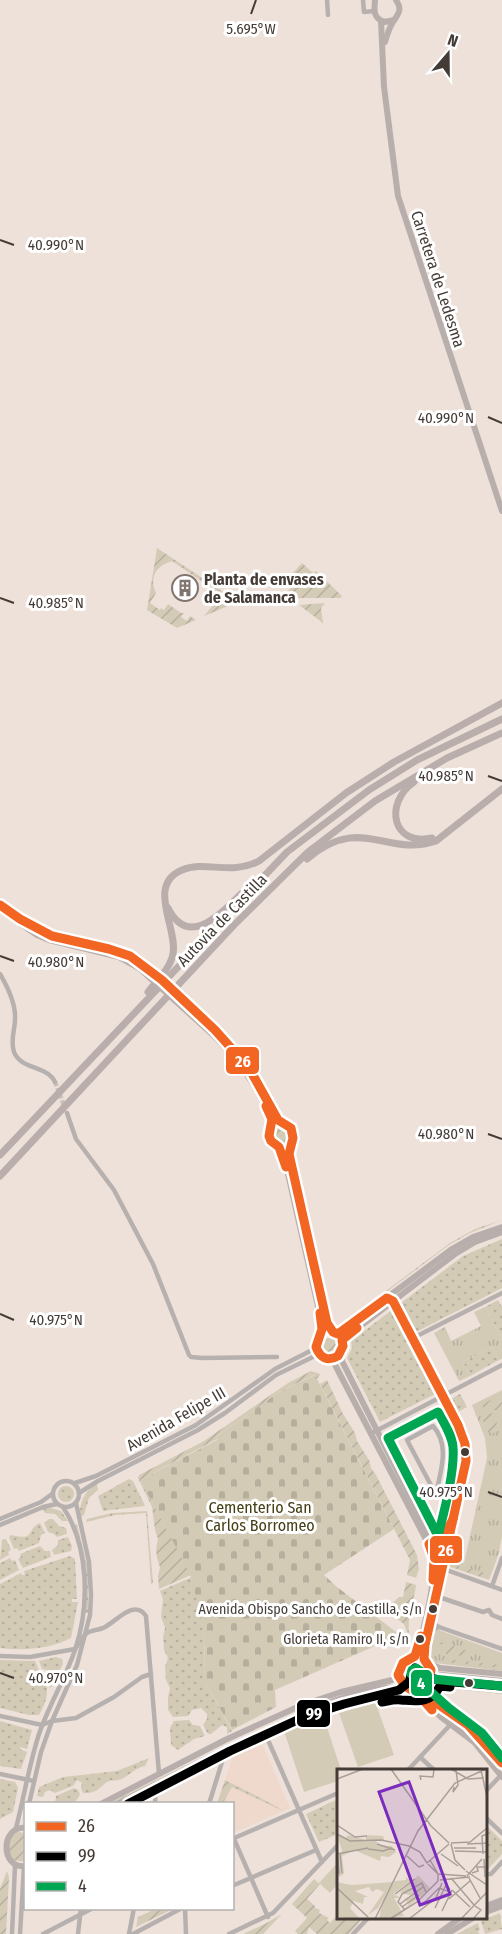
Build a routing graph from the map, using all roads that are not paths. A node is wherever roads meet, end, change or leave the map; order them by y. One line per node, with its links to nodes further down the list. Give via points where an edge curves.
1 (327, 0): 6 (street)
2 (363, 0): 5 (street, via 364,12)
3 (376, 1): 5 (main road)
4 (397, 1): 7 (main road, Carretera de Ledesma, via 399,14)
5 (374, 11): 8 (main road)
6 (328, 15)
7 (394, 20): 8 (main road); 9 (main road, Carretera de Ledesma)
8 (381, 21): 9 (main road, Carretera de Ledesma)
9 (382, 48): 10 (main road, Carretera de Ledesma, via 398,196)
10 (502, 511)
11 (502, 703): 18 (highway, via 346,793 259,861 227,869 192,867 177,873 166,890)
12 (502, 719): 16 (highway, Autovía de Castilla, via 417,760)
13 (502, 733): 14 (highway, Autovía de Castilla)
14 (447, 758): 17 (highway, via 404,790 395,819 405,834 418,840 439,836); 20 (highway, Autovía de Castilla, via 338,828)
15 (502, 789): 17 (highway)
16 (369, 790): 18 (highway, via 285,851 208,924 186,925 174,918); 23 (highway, Autovía de Castilla, via 287,852)
17 (458, 823): 20 (highway, via 441,838 424,845 358,837 339,840 311,856)
18 (165, 903): 23 (highway, via 174,951)
19 (0, 905): 26 (main road, via 41,932 121,953 150,970 240,1057)
20 (250, 908): 31 (highway, Autovía de Castilla)
21 (0, 910): 27 (main road, via 49,940 109,954 140,968 237,1060 261,1096)
22 (0, 974): 24 (street, via 15,1016 15,1054 24,1063 48,1073)
23 (165, 975): 30 (highway, Autovía de Castilla)
24 (55, 1082)
25 (67, 1113): 41 (street, via 76,1139 114,1190 153,1263 189,1355)
26 (282, 1123): 27 (main road); 28 (main road, via 293,1133)
27 (272, 1127): 29 (main road, via 269,1136)
28 (290, 1143): 29 (main road); 37 (main road, via 289,1154 327,1323)
29 (279, 1147): 36 (main road, via 322,1324)
30 (0, 1155)
31 (0, 1176)
32 (502, 1227): 35 (main road, via 452,1249)
33 (502, 1232): 35 (main road, via 454,1254)
34 (501, 1294): 38 (street)
35 (390, 1299): 37 (main road); 38 (street)
36 (321, 1335): 37 (main road); 39 (main road, via 316,1342)
37 (338, 1335): 40 (main road, via 343,1348)
38 (413, 1338): 44 (street)
39 (318, 1351): 42 (main road); 47 (street, Avenida Felipe III, via 275,1370 196,1425); 48 (street, Avenida Felipe III, via 198,1430)
40 (339, 1355): 42 (main road); 46 (main road)
41 (276, 1357)
42 (332, 1359): 46 (main road)
43 (502, 1365): 44 (street)
44 (442, 1396): 46 (street); 54 (street, via 466,1453)
45 (432, 1426): 45 (street, via 442,1443 444,1458 434,1491 407,1440)
46 (374, 1432): 56 (main road); 58 (main road)
47 (75, 1484): 48 (street); 49 (street, via 62,1481)
48 (79, 1493): 50 (street)
49 (52, 1494): 51 (street); 53 (street)
50 (76, 1503): 52 (street); 68 (street, via 91,1579)
51 (57, 1504): 52 (street); 55 (street)
52 (63, 1507): 70 (street, via 79,1548 84,1579 83,1615)
53 (0, 1519)
54 (453, 1521): 57 (street); 59 (street)
55 (0, 1525)
56 (427, 1528): 57 (street); 58 (main road)
57 (445, 1531): 58 (street)
58 (433, 1540): 59 (street, via 446,1542); 61 (main road); 73 (main road, via 434,1580)
59 (448, 1547): 61 (street)
60 (502, 1558): 62 (street)
61 (441, 1568): 62 (street); 64 (main road)
62 (492, 1586): 63 (street)
63 (502, 1590)
64 (435, 1596): 65 (street, via 488,1611); 66 (main road)
65 (502, 1619)
66 (430, 1621): 67 (street); 69 (main road)
67 (439, 1627): 69 (street, via 431,1630); 71 (street)
68 (87, 1632): 70 (street); 76 (street, via 103,1628 137,1609 146,1616); 84 (street)
69 (425, 1645): 74 (main road)
70 (75, 1649): 72 (street, via 30,1657); 86 (street)
71 (502, 1649)
72 (0, 1656)
73 (415, 1656): 74 (main road); 79 (main road, via 404,1661)
74 (424, 1659): 75 (main road)
75 (430, 1664): 77 (main road); 78 (main road)
76 (151, 1674): 84 (street, via 84,1714); 95 (street)
77 (432, 1674): 80 (main road); 81 (main road)
78 (502, 1674)
79 (399, 1675): 82 (main road); 88 (main road, via 317,1699)
80 (502, 1681)
81 (427, 1685): 82 (main road); 91 (main road, via 435,1702 468,1725)
82 (409, 1688): 85 (main road); 87 (main road, via 391,1687 336,1701)
83 (0, 1716): 86 (street)
84 (52, 1721): 86 (street); 98 (street)
85 (451, 1724): 90 (street); 96 (main road, via 474,1742)
86 (42, 1725): 97 (street)
87 (264, 1731): 89 (main road); 107 (street)
88 (232, 1738): 89 (main road); 95 (main road)
89 (226, 1749): 99 (main road); 106 (street)
90 (420, 1757): 92 (street); 93 (street)
91 (502, 1763)
92 (409, 1769)
93 (433, 1769)
94 (0, 1774): 97 (street)
95 (159, 1774): 103 (main road)
96 (502, 1775): 100 (street)
97 (26, 1779): 98 (street); 109 (street)
98 (34, 1781): 102 (street)
99 (156, 1785): 104 (main road); 105 (street)
100 (487, 1790)
101 (337, 1794): 107 (street)
102 (30, 1802)
103 (103, 1802)
104 (119, 1802)
105 (155, 1802)
106 (209, 1802)
107 (299, 1811): 112 (street); 115 (street)
108 (487, 1819): 111 (street)
109 (16, 1828): 110 (main road); 116 (main road, via 4,1837)
110 (24, 1828)
111 (502, 1833)
112 (234, 1839)
113 (234, 1841): 122 (street)
114 (337, 1847): 117 (street)
115 (316, 1850): 117 (street); 122 (street)
116 (1, 1853): 119 (main road, via 5,1862)
117 (322, 1862): 135 (street)
118 (502, 1862): 121 (street)
119 (15, 1866): 120 (main road); 139 (street)
120 (24, 1867)
121 (487, 1875)
122 (250, 1878): 123 (street); 135 (street)
123 (234, 1885)
124 (24, 1898): 140 (street)
125 (502, 1900): 126 (main road)
126 (487, 1906)
127 (502, 1906): 133 (main road)
128 (81, 1910): 134 (street)
129 (90, 1910): 134 (street)
130 (134, 1910): 143 (street)
131 (180, 1910): 143 (street)
132 (184, 1910): 144 (street)
133 (487, 1912)
134 (81, 1915): 141 (street); 142 (street)
135 (268, 1917): 145 (street)
136 (366, 1919): 146 (street)
137 (457, 1919): 147 (main road)
138 (470, 1919): 148 (main road)
139 (12, 1934)
140 (20, 1934)
141 (43, 1934)
142 (78, 1934)
143 (131, 1934)
144 (186, 1934)
145 (229, 1934)
146 (353, 1934)
147 (438, 1934)
148 (447, 1934)

